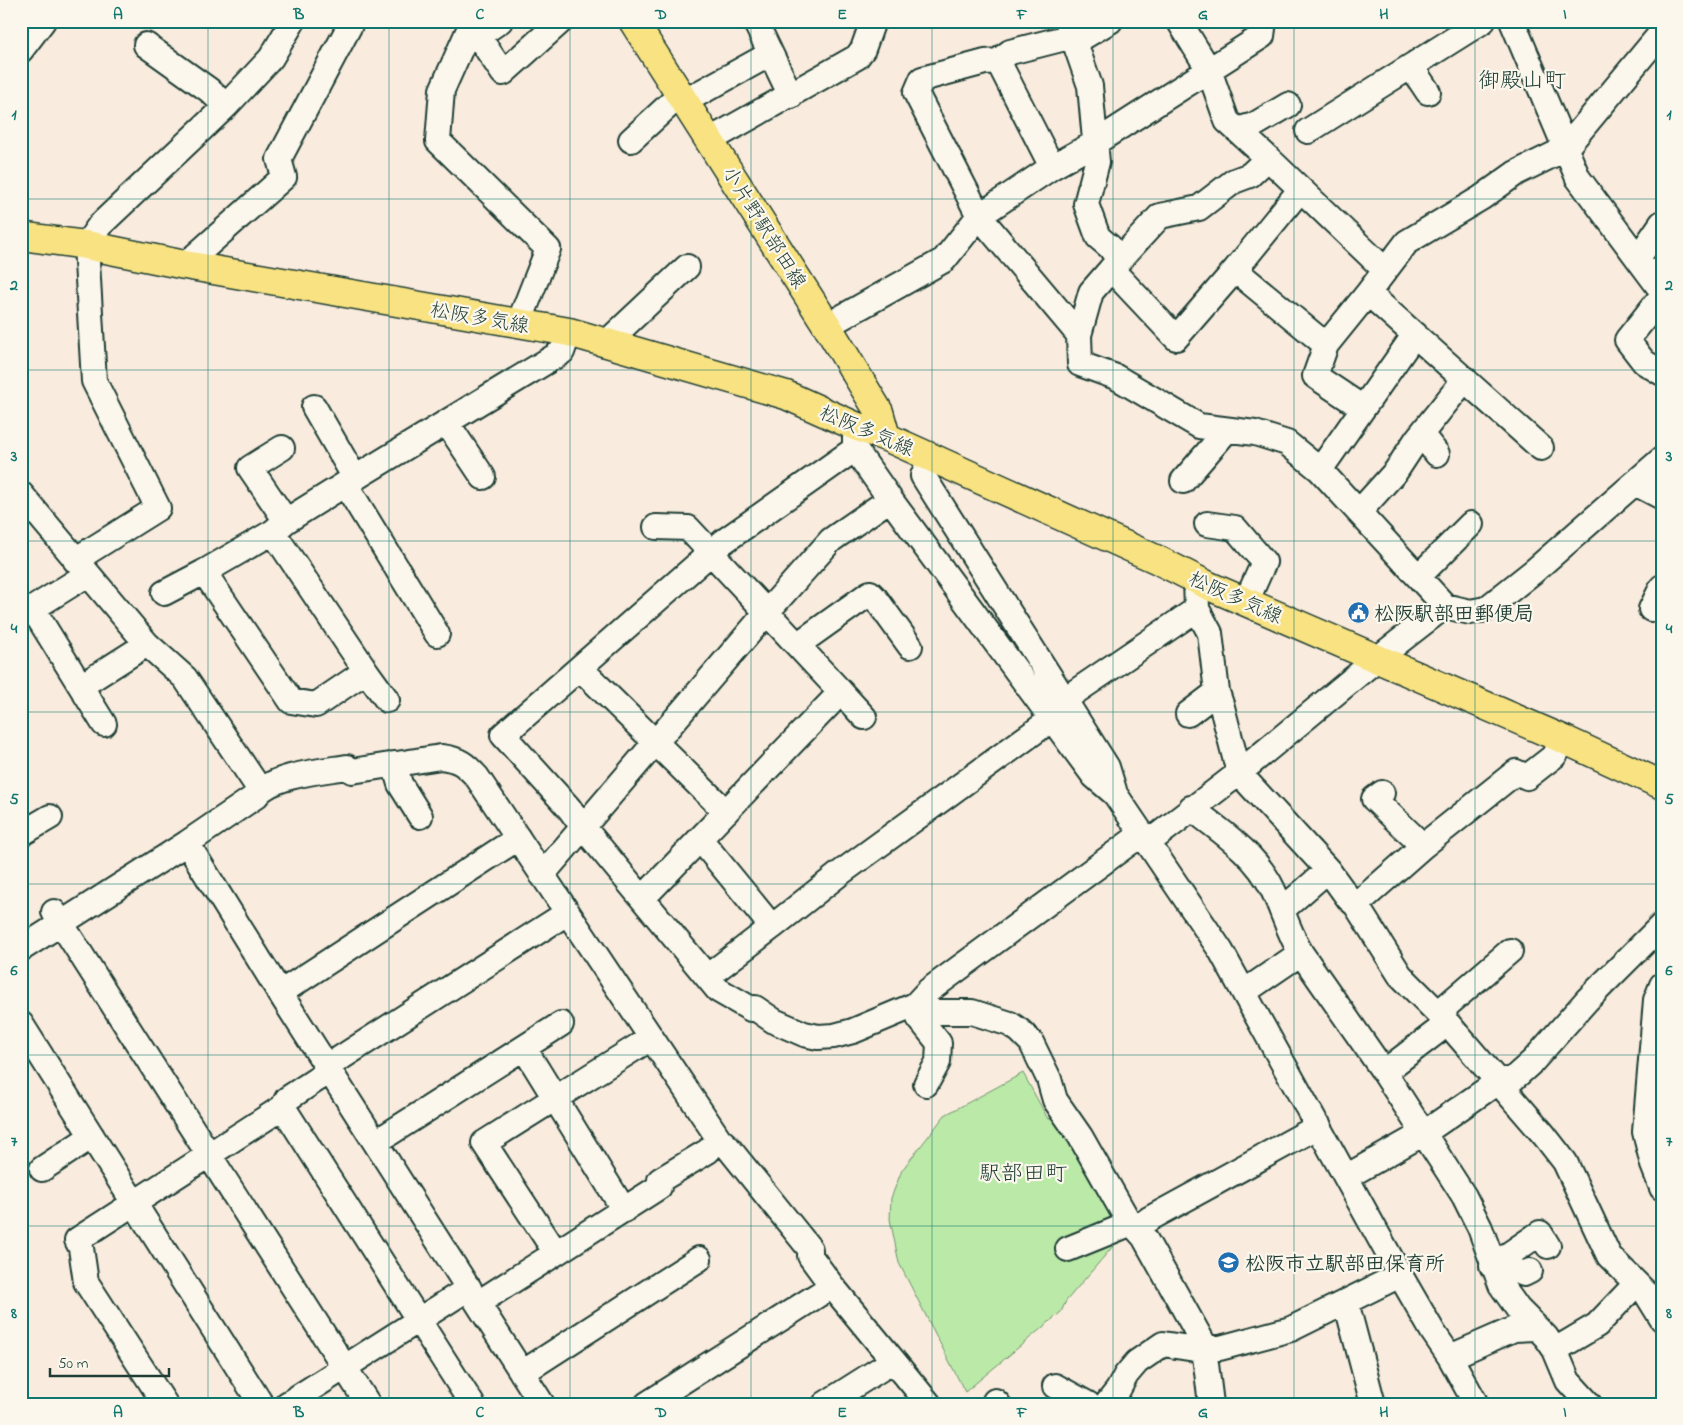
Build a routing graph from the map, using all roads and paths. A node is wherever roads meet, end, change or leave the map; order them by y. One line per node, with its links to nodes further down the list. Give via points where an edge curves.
1 (43, 21): 18 (street)
2 (293, 21): 27 (street, via 271,58)
3 (346, 21): 43 (street, via 350,25 279,159 284,177)
4 (500, 21): 14 (street)
5 (561, 21): 14 (street, via 503,73)
6 (633, 21): 24 (main road, 小片野駅部田線)
7 (755, 21): 25 (street)
8 (873, 21): 25 (street, via 857,57)
9 (1110, 21): 15 (street, via 1085,36)
10 (1179, 21): 22 (street)
11 (1264, 21): 22 (street, via 1262,36)
12 (1483, 21): 21 (street)
13 (1512, 21): 33 (street)
14 (472, 27): 50 (street, via 442,90 438,141 548,250)
15 (1070, 29): 20 (street, via 1010,52); 32 (street, via 1090,86)
16 (1662, 32): 33 (street)
17 (146, 45): 27 (street)
18 (21, 50)
19 (762, 58): 24 (street, via 694,96)
20 (998, 61): 35 (street); 37 (street, via 922,79 916,93)
21 (1416, 63): 23 (street, via 1416,74); 29 (street)
22 (1209, 70): 28 (street, via 1227,121); 32 (street)
23 (1428, 92)
24 (681, 94): 30 (street); 31 (main road, 小片野駅部田線)
25 (791, 96): 31 (street)
26 (1288, 105): 28 (street, via 1254,125)
27 (226, 106): 40 (street, via 100,225)
28 (1237, 130): 34 (street)
29 (1308, 131)
30 (630, 140)
31 (710, 140): 51 (main road, 小片野駅部田線)
32 (1095, 143): 35 (street); 42 (street, via 1097,162 1086,204 1098,237 1110,247)
33 (1565, 149): 41 (street, via 1578,178); 46 (street, via 1516,174 1406,242)
34 (1268, 158): 36 (street); 42 (street, via 1250,176 1234,181 1199,208 1160,216)
35 (1052, 167): 37 (street)
36 (1300, 190): 45 (street); 46 (street)
37 (979, 216): 51 (street, via 944,260); 54 (street)
38 (1662, 223): 41 (street)
39 (21, 236): 40 (main road, 松阪多気線)
40 (86, 245): 43 (main road, 松阪多気線); 85 (street, via 94,381 158,508)
41 (1638, 258): 47 (street)
42 (1115, 264): 45 (street, via 1176,338); 54 (street, via 1091,292)
43 (186, 265): 50 (main road, 松阪多気線)
44 (687, 267): 55 (street)
45 (1234, 270): 56 (street)
46 (1385, 270): 48 (street)
47 (1662, 290)
48 (1368, 293): 53 (street); 56 (street)
49 (1662, 296): 57 (street, via 1627,340 1644,362)
50 (519, 324): 52 (main road, 松阪多気線)
51 (826, 324): 65 (main road, 小片野駅部田線, via 879,412)
52 (569, 332): 55 (main road, 松阪多気線); 61 (street, via 562,352)
53 (1415, 334): 58 (street); 60 (street)
54 (1079, 335): 62 (street, via 1080,364 1116,377 1199,426)
55 (605, 344): 64 (main road, 松阪多気線, via 786,395)
56 (1326, 345): 60 (street, via 1315,376)
57 (1662, 373)
58 (1465, 379): 63 (street); 67 (street)
59 (314, 407): 73 (street)
60 (1363, 408): 71 (street)
61 (447, 423): 72 (street); 73 (street)
62 (1228, 430): 71 (street, via 1255,433 1287,443); 74 (street)
63 (1421, 434): 68 (street); 79 (street, via 1396,471)
64 (855, 437): 65 (main road, 松阪多気線); 77 (street); 84 (street)
65 (886, 437): 69 (main road, 松阪多気線)
66 (282, 448): 82 (street, via 250,468)
67 (1542, 448)
68 (1437, 454)
69 (931, 457): 88 (main road, 松阪多気線); 105 (street, via 923,476)
70 (1662, 459): 75 (street)
71 (1320, 470): 79 (street)
72 (483, 477)
73 (351, 481): 82 (street); 97 (street)
74 (1183, 481)
75 (1635, 483): 76 (street); 92 (street, via 1486,609 1470,612)
76 (1662, 497)
77 (890, 499): 95 (street, via 831,540); 107 (street)
78 (25, 505): 85 (street)
79 (1358, 512): 87 (street)
80 (1206, 524): 91 (street, via 1235,528 1264,562)
81 (1471, 524): 87 (street)
82 (280, 527): 86 (street); 103 (street)
83 (656, 527): 84 (street, via 688,528)
84 (711, 552): 95 (street); 102 (street)
85 (82, 567): 96 (street); 98 (street)
86 (204, 572): 90 (street); 103 (street, via 292,701 316,705)
87 (1419, 576): 92 (street)
88 (1196, 580): 91 (main road, 松阪多気線); 93 (street)
89 (1662, 587): 94 (street)
90 (164, 593)
91 (1246, 602): 101 (main road, 松阪多気線)
92 (1445, 606): 101 (street)
93 (1197, 609): 105 (street); 108 (street, via 1210,633)
94 (1651, 609)
95 (767, 612): 99 (street); 115 (street)
96 (27, 613): 104 (street)
97 (437, 634)
98 (147, 644): 104 (street); 119 (street, via 185,678)
99 (797, 644): 100 (street, via 870,592); 106 (street)
100 (910, 646)
101 (1378, 658): 114 (main road, 松阪多気線); 117 (street)
102 (580, 668): 115 (street); 126 (street, via 503,735)
103 (366, 671): 109 (street)
104 (81, 686): 113 (street)
105 (1059, 689): 107 (street); 121 (street, via 1107,767)
106 (841, 692): 111 (street); 123 (street)
107 (1033, 692): 112 (street)
108 (1217, 692): 110 (street); 117 (street)
109 (387, 700)
110 (1188, 714)
111 (864, 717)
112 (1052, 719): 121 (street, via 1094,776); 142 (street)
113 (104, 724)
114 (1565, 740): 118 (main road, 松阪多気線); 132 (street, via 1554,756 1527,777 1516,772)
115 (656, 742): 123 (street); 126 (street)
116 (394, 764): 119 (street, via 290,776); 124 (street, via 400,784); 128 (street, via 441,756 465,764)
117 (1239, 773): 122 (street); 133 (street)
118 (1662, 785)
119 (260, 790): 131 (street, via 256,796)
120 (1382, 793): 132 (street, via 1374,799)
121 (1115, 794): 129 (street)
122 (1192, 808): 129 (street, via 1157,836); 138 (street, via 1250,855)
123 (726, 812): 130 (street)
124 (420, 816)
125 (50, 817): 127 (street)
126 (583, 827): 134 (street); 136 (street)
127 (21, 834)
128 (518, 838): 134 (street); 149 (street)
129 (1144, 838): 150 (street, via 1221,951); 151 (street, via 1132,841 928,991)
130 (700, 839): 136 (street); 142 (street)
131 (187, 843): 140 (street); 149 (street)
132 (1424, 846): 137 (street)
133 (1328, 870): 137 (street); 138 (street)
134 (542, 875): 139 (street)
135 (95, 886): 140 (street)
136 (643, 898): 147 (street)
137 (1356, 905): 152 (street, via 1400,975)
138 (1282, 910): 146 (street, via 1291,936)
139 (567, 913): 155 (street); 158 (street)
140 (58, 918): 143 (street); 144 (street); 169 (street)
141 (1662, 926): 160 (street, via 1587,1000 1533,1061 1513,1080)
142 (772, 927): 147 (street)
143 (21, 933)
144 (21, 949)
145 (1510, 951): 152 (street, via 1444,1007)
146 (1302, 954): 150 (street); 159 (street)
147 (708, 976): 151 (street, via 718,990 788,1028 818,1038 852,1031)
148 (1662, 985): 172 (street, via 1656,1000 1645,1132)
149 (280, 992): 158 (street)
150 (1244, 992): 164 (street)
151 (915, 1006): 161 (street, via 919,1018 939,1043 938,1062); 175 (street, via 934,1012 972,1012 1010,1024 1025,1035 1049,1079 1055,1100)
152 (1444, 1019): 159 (street, via 1439,1030); 160 (street)
153 (21, 1024): 157 (street)
154 (561, 1024): 156 (street)
155 (651, 1038): 162 (street); 168 (street)
156 (524, 1048): 162 (street); 167 (street)
157 (28, 1051): 166 (street)
158 (329, 1068): 163 (street, via 287,1099); 167 (street)
159 (1384, 1072): 165 (street)
160 (1499, 1082): 165 (street); 183 (street, via 1565,1162 1609,1256)
161 (926, 1084)
162 (555, 1098): 174 (street); 178 (street, via 484,1143)
163 (284, 1107): 169 (street); 188 (street)
164 (1319, 1126): 171 (street); 175 (street)
165 (1424, 1133): 171 (street); 180 (street, via 1464,1196)
166 (92, 1136): 170 (street); 173 (street)
167 (376, 1142): 185 (street)
168 (723, 1142): 174 (street, via 660,1180 659,1187); 184 (street, via 810,1249 810,1256)
169 (209, 1154): 173 (street); 194 (street)
170 (42, 1169)
171 (1346, 1177): 182 (street)
172 (1662, 1188)
173 (134, 1202): 198 (street, via 77,1240 86,1282); 199 (street)
174 (624, 1210): 178 (street)
175 (1134, 1225): 177 (street); 190 (street)
176 (1548, 1246): 180 (street, via 1540,1233)
177 (1068, 1249)
178 (556, 1253): 185 (street)
179 (699, 1259): 195 (street)
180 (1499, 1261): 181 (street, via 1524,1274); 189 (street, via 1501,1285)
181 (1530, 1271)
182 (1400, 1275): 186 (street); 192 (street)
183 (1636, 1284): 187 (street, via 1646,1293); 191 (street, via 1597,1325)
184 (832, 1286): 193 (street); 204 (street)
185 (474, 1296): 188 (street); 195 (street)
186 (1346, 1302): 190 (street, via 1291,1329 1220,1348); 211 (street)
187 (1662, 1319)
188 (418, 1320): 194 (street); 202 (street)
189 (1522, 1322): 191 (street, via 1546,1337); 192 (street)
190 (1206, 1348): 196 (street, via 1163,1344); 210 (street)
191 (1555, 1350): 213 (street, via 1568,1381)
192 (1450, 1356): 212 (street)
193 (893, 1361): 205 (street); 206 (street)
194 (345, 1368): 200 (street); 201 (street)
195 (522, 1373): 203 (street)
196 (1126, 1374): 208 (street, via 1110,1385); 209 (street)
197 (1055, 1386): 207 (street)
198 (165, 1404)
199 (261, 1404)
200 (287, 1404)
201 (368, 1404)
202 (472, 1404)
203 (542, 1404)
204 (647, 1404)
205 (825, 1404)
206 (929, 1404)
207 (1088, 1404)
208 (1094, 1404)
209 (1107, 1404)
210 (1211, 1404)
211 (1373, 1404)
212 (1476, 1404)
213 (1589, 1404)

